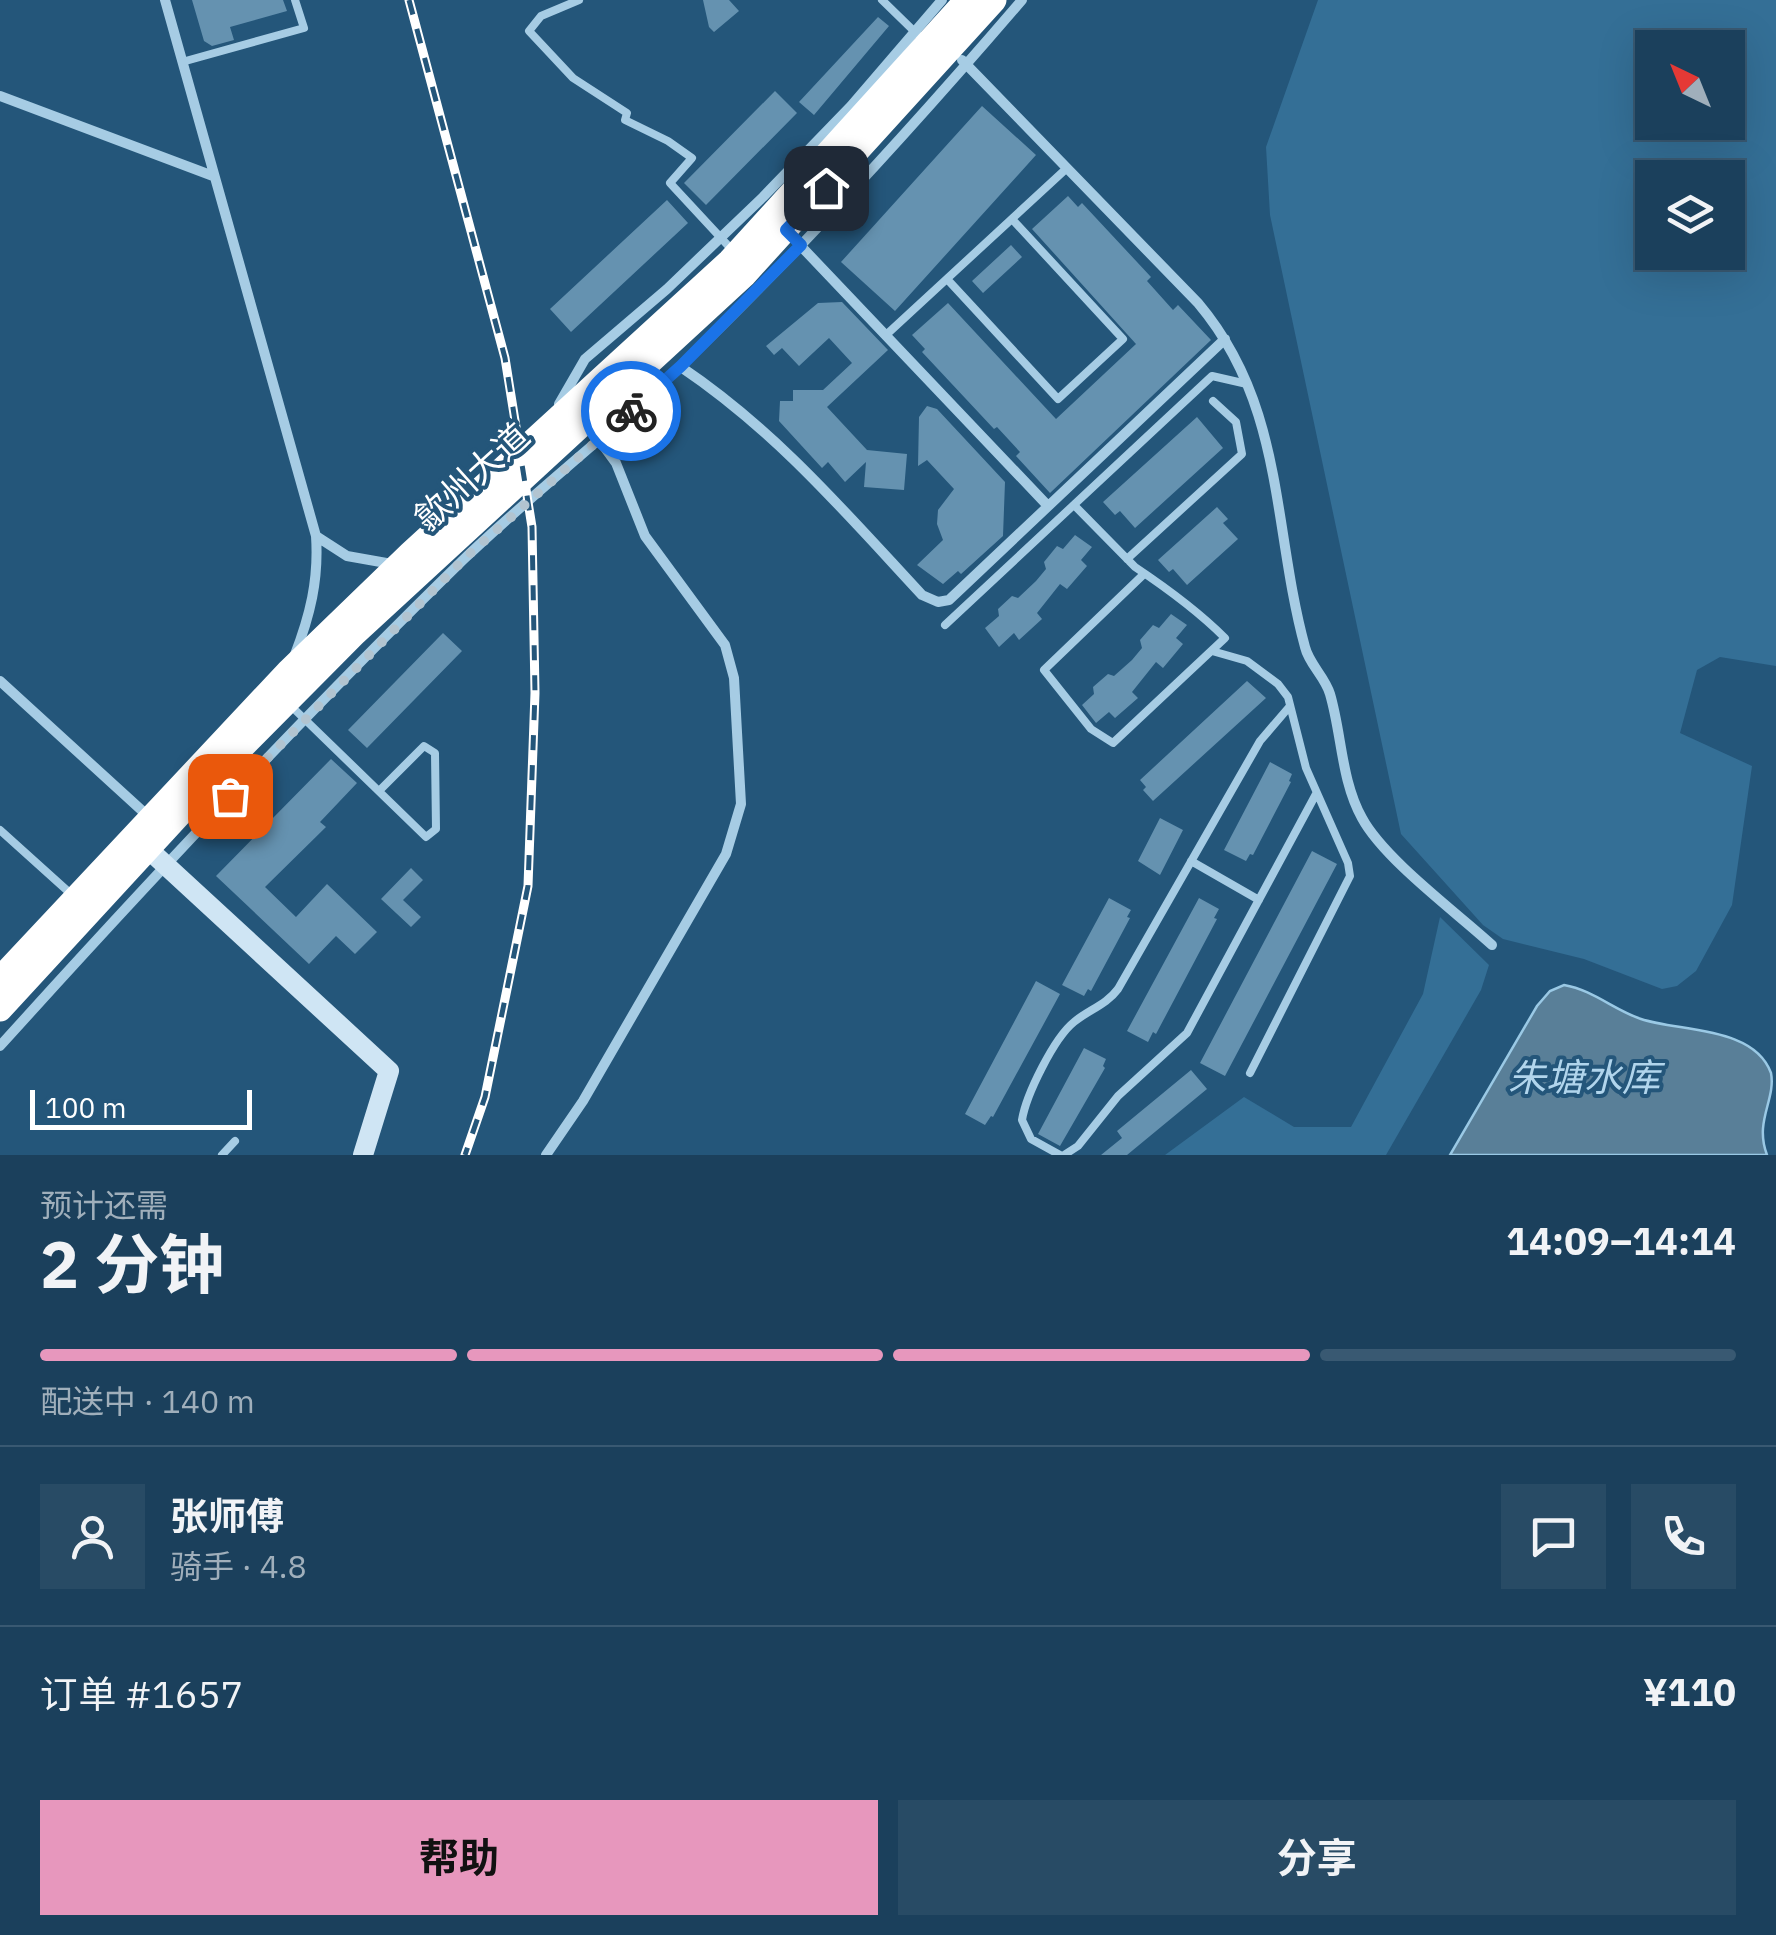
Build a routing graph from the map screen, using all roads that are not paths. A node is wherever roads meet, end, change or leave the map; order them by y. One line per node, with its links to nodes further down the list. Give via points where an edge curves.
1 (165, 0): 10 (street)
2 (296, 0): 10 (lane, via 304,28)
3 (579, 0): 17 (lane, via 541,16 529,31 574,78 626,112 626,120 692,158 670,183)
4 (882, 0): 9 (lane)
5 (942, 0): 9 (street)
6 (967, 0): 9 (highway, 歙州大道)
7 (994, 0): 9 (highway, 歙州大道)
8 (1022, 0): 9 (street)
9 (940, 47): 13 (street); 16 (highway, 歙州大道); 17 (highway, 歙州大道)
10 (182, 62): 14 (street)
11 (6, 98): 12 (street); 14 (street)
12 (0, 113)
13 (1066, 168): 15 (lane); 20 (street)
14 (213, 176): 27 (street)
15 (1012, 219): 18 (lane); 18 (lane, via 1123,339 1058,399)
16 (794, 238): 19 (street); 21 (street); 24 (highway, 歙州大道, via 696,321)
17 (729, 246): 29 (highway, 歙州大道, via 544,432)
18 (947, 279): 19 (lane)
19 (886, 336): 26 (street)
20 (1225, 339): 22 (street); 26 (street)
21 (681, 366): 24 (street); 26 (street, via 776,439 932,601 949,600)
22 (1247, 384): 25 (lane, via 1212,376); 45 (street, via 1264,426 1306,651 1329,690 1350,793 1379,843)
23 (1213, 400): 28 (lane, via 1236,422 1242,454)
24 (592, 430): 36 (highway, 歙州大道, via 424,568); 53 (street, via 623,476 646,536 725,645 734,678 741,804 726,854)
25 (1074, 505): 28 (lane); 31 (lane)
26 (1048, 506)
27 (316, 536): 29 (street, via 347,556); 33 (street, via 311,608)
28 (1126, 559): 30 (lane)
29 (399, 564): 33 (highway, 歙州大道)
30 (1144, 574): 32 (lane, via 1194,607 1225,638); 32 (lane, via 1044,670 1090,729 1113,744)
31 (945, 625)
32 (1212, 650): 35 (lane, via 1247,661 1278,684)
33 (288, 672): 39 (highway, 歙州大道)
34 (0, 680): 39 (street)
35 (1290, 706): 38 (lane); 42 (lane, via 1260,740)
36 (295, 710): 37 (lane); 41 (highway, 歙州大道)
37 (379, 791): 37 (lane, via 424,746 430,748 436,829 426,837)
38 (1316, 794): 44 (lane); 49 (lane, via 1350,876)
39 (150, 816): 43 (highway, 歙州大道)
40 (0, 830): 43 (lane)
41 (156, 857): 47 (highway, 歙州大道); 48 (street); 52 (street, via 389,1071)
42 (1191, 861): 44 (lane); 54 (lane, via 1118,988 1062,1034 1024,1110 1026,1134)
43 (75, 897): 46 (highway, 歙州大道)
44 (1260, 900): 54 (lane, via 1188,1032)
45 (1492, 945)
46 (0, 979)
47 (0, 1009)
48 (0, 1046)
49 (1250, 1073)
50 (235, 1140): 51 (lane)
51 (222, 1155)
52 (363, 1155)
53 (546, 1155)
54 (1062, 1155)

